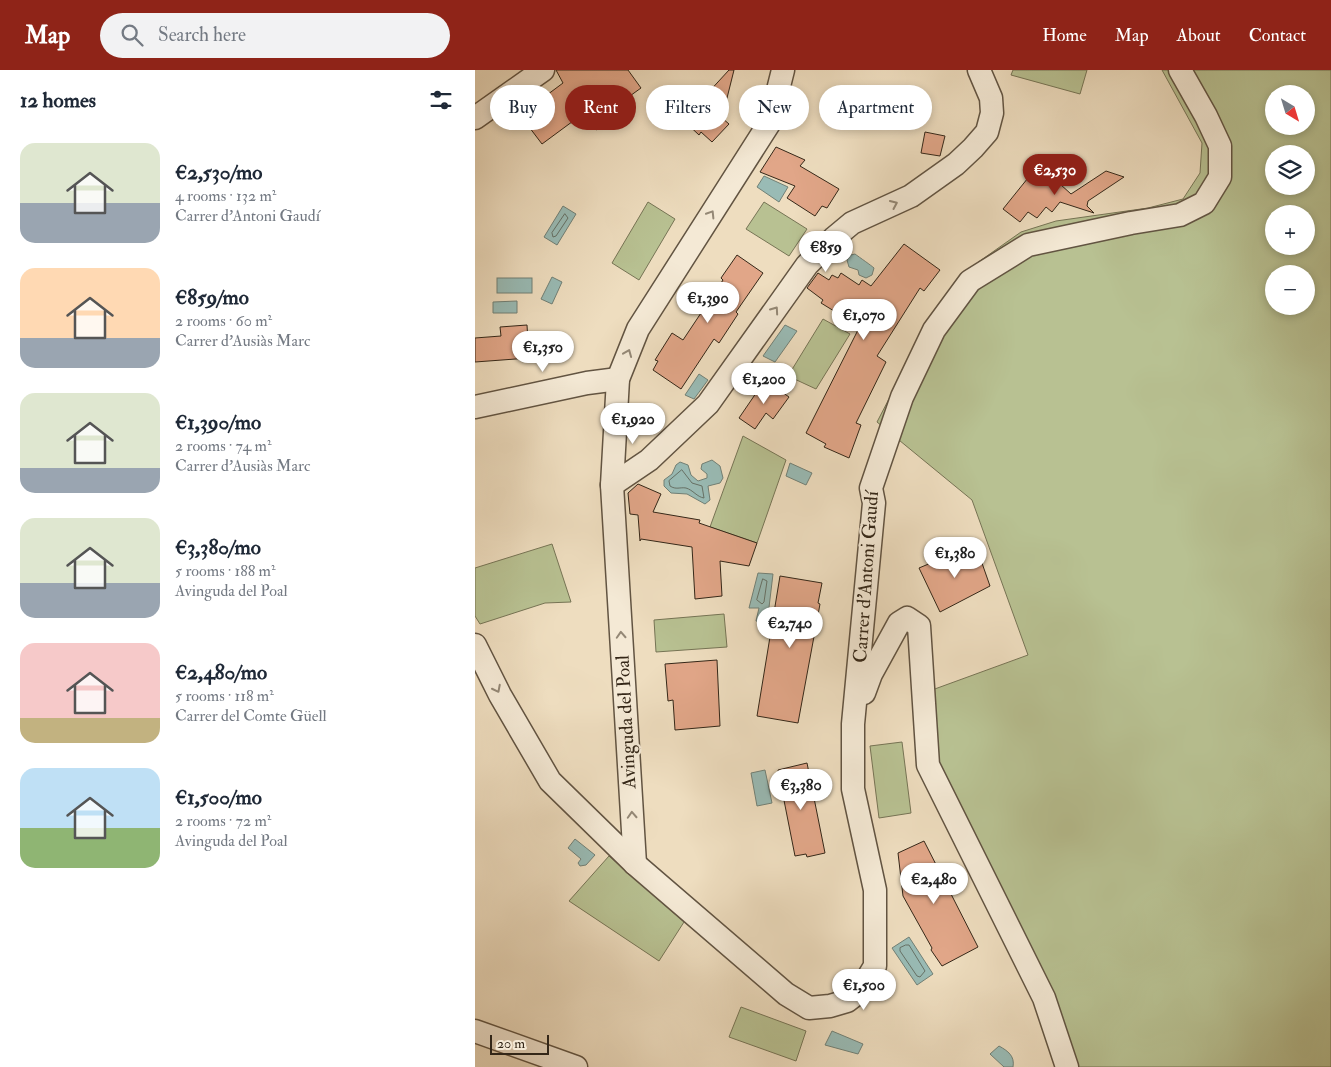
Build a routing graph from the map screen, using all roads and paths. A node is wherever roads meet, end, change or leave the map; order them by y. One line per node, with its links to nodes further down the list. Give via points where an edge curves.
1 (543, 70): 5 (street)
2 (783, 70): 6 (street, Avinguda del Poal, one-way to 2, via 638,329 770,122)
3 (979, 70): 8 (street, one-way to 3, via 649,460 708,404 807,265 834,238 852,223 911,196 956,164 987,132 992,113 991,98)
4 (1180, 70): 10 (street, Carrer d'Antoni Gaudí, via 1220,146 1220,177 1204,203 1180,215 1028,245 971,281 934,330 902,397 871,488 874,503)
5 (475, 118)
6 (618, 379): 7 (street); 8 (street, Avinguda del Poal)
7 (475, 407)
8 (612, 485): 11 (street, Avinguda del Poal, one-way to 8)
9 (475, 645): 11 (street, one-way to 11, via 550,782)
10 (853, 724): 11 (street, via 853,789 875,890 875,966 860,990 847,1001 809,1008 786,994); 14 (street, via 871,674 899,623 907,618 919,626 928,765 1044,998)
11 (635, 864)
12 (475, 1031): 13 (street)
13 (576, 1067)
14 (1067, 1067)

